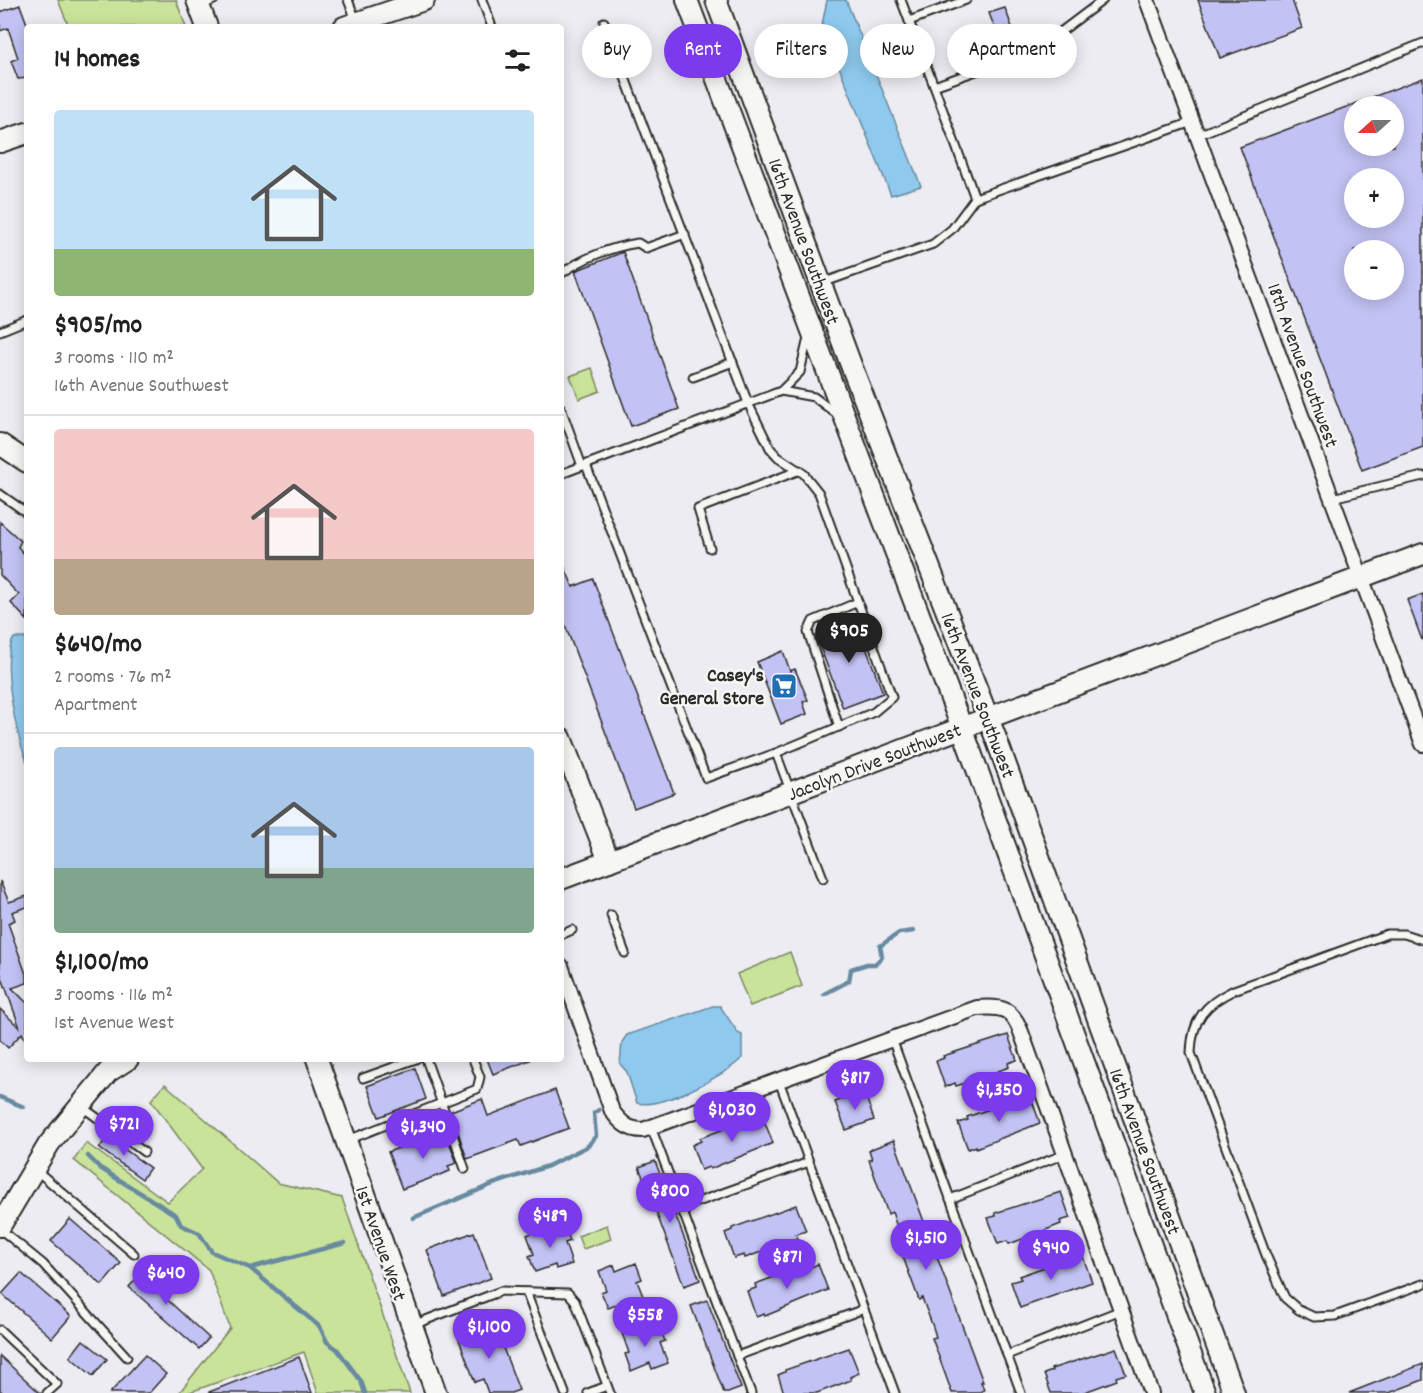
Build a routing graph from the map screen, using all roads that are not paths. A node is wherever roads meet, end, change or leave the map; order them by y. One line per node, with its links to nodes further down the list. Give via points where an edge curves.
1 (348, 0): 14 (lane)
2 (424, 0): 15 (main road)
3 (483, 0): 16 (lane)
4 (687, 0): 28 (main road, 16th Avenue Southwest)
5 (716, 0): 26 (main road, 16th Avenue Southwest)
6 (901, 0): 11 (lane)
7 (966, 0): 11 (lane)
8 (1103, 0): 18 (lane, via 1038,49)
9 (1147, 0): 19 (street, 18th Avenue Southwest)
10 (203, 2): 13 (main road)
11 (909, 21): 18 (lane)
12 (604, 22): 24 (lane)
13 (207, 24)
14 (350, 24)
15 (353, 24)
16 (491, 24)
17 (1423, 43): 21 (lane)
18 (934, 86): 23 (lane)
19 (1192, 122): 21 (street, 18th Avenue Southwest); 23 (lane)
20 (24, 134): 22 (main road)
21 (1198, 135): 45 (street, 18th Avenue Southwest)
22 (0, 141)
23 (975, 198): 26 (lane, via 952,228 933,244)
24 (685, 234): 25 (lane, via 646,248 638,243 625,245); 31 (lane)
25 (564, 271)
26 (820, 283): 39 (main road, 16th Avenue Southwest)
27 (24, 321): 29 (lane)
28 (809, 325): 30 (main road, 16th Avenue Southwest); 33 (lane, via 800,372)
29 (0, 331)
30 (823, 361): 36 (main road, 16th Avenue Southwest); 39 (main road, via 832,363 839,371 868,448)
31 (733, 362): 32 (lane); 34 (lane)
32 (693, 377)
33 (781, 391): 34 (lane); 36 (lane, via 814,397)
34 (748, 403): 40 (lane); 41 (lane, via 770,447 778,457)
35 (564, 415): 40 (lane)
36 (846, 421): 53 (main road, 16th Avenue Southwest)
37 (0, 444): 38 (main road)
38 (24, 460)
39 (888, 462): 51 (main road, 16th Avenue Southwest)
40 (584, 465): 42 (lane); 56 (lane, via 706,778)
41 (800, 470): 47 (lane, via 698,509); 50 (lane, via 819,493)
42 (564, 473)
43 (1423, 476): 45 (lane)
44 (0, 494): 46 (lane)
45 (1332, 498): 49 (street, 18th Avenue Southwest)
46 (24, 511)
47 (710, 548)
48 (1423, 554): 49 (main road, Jacolyn Drive Southwest)
49 (1361, 577): 51 (main road, Jacolyn Drive Southwest); 54 (street, 18th Avenue Southwest)
50 (858, 602): 52 (lane, via 813,621 808,632); 52 (lane, via 892,698)
51 (988, 718): 53 (main road, Jacolyn Drive Southwest); 107 (main road, 16th Avenue Southwest)
52 (839, 727): 56 (lane)
53 (962, 728): 57 (main road, Jacolyn Drive Southwest); 106 (main road, 16th Avenue Southwest)
54 (1423, 744)
55 (564, 746): 58 (main road)
56 (776, 753): 57 (lane)
57 (791, 792): 58 (main road, Jacolyn Drive Southwest); 60 (lane)
58 (609, 861): 59 (main road, Jacolyn Drive Southwest)
59 (564, 878)
60 (823, 878)
61 (611, 915): 65 (lane)
62 (572, 930): 63 (lane)
63 (564, 933)
64 (1423, 940): 88 (lane, via 1387,934 1234,990 1214,1000 1203,1013 1195,1025 1191,1053 1285,1298 1314,1317 1335,1316)
65 (625, 953)
66 (564, 975): 77 (street, via 612,1111 632,1130)
67 (892, 1039): 74 (street); 80 (street, via 977,1008 1004,1008 1016,1018); 84 (lane)
68 (123, 1062): 76 (main road, via 108,1072)
69 (318, 1062): 78 (main road, 1st Avenue West)
70 (408, 1062): 73 (lane)
71 (427, 1062): 75 (lane)
72 (474, 1062): 75 (lane, via 480,1077 477,1089)
73 (363, 1078)
74 (779, 1081): 77 (street); 81 (lane)
75 (442, 1103): 78 (lane); 83 (lane)
76 (79, 1104): 79 (lane); 82 (main road)
77 (651, 1127): 85 (lane)
78 (346, 1140): 92 (main road, 1st Avenue West)
79 (144, 1152)
80 (1065, 1154): 84 (lane); 91 (street)
81 (809, 1162): 85 (lane); 90 (lane)
82 (34, 1168): 86 (main road); 87 (lane)
83 (465, 1169)
84 (950, 1199): 94 (lane)
85 (681, 1208): 95 (lane)
86 (0, 1228): 96 (lane, via 43,1264)
87 (134, 1254)
88 (1423, 1284)
89 (526, 1292): 92 (lane, via 501,1291); 97 (lane, via 568,1293 575,1301); 100 (lane)
90 (864, 1309): 95 (lane); 103 (lane)
91 (1121, 1310): 94 (lane); 105 (street)
92 (411, 1326): 99 (main road, 1st Avenue West)
93 (0, 1330): 98 (lane, via 57,1384)
94 (1007, 1354): 104 (lane)
95 (737, 1356): 102 (lane)
96 (127, 1357)
97 (609, 1389): 101 (lane)
98 (47, 1393)
99 (436, 1393)
100 (565, 1393)
101 (588, 1393)
102 (751, 1393)
103 (895, 1393)
104 (1021, 1393)
105 (1151, 1393)
106 (1205, 1393)
107 (1234, 1393)

